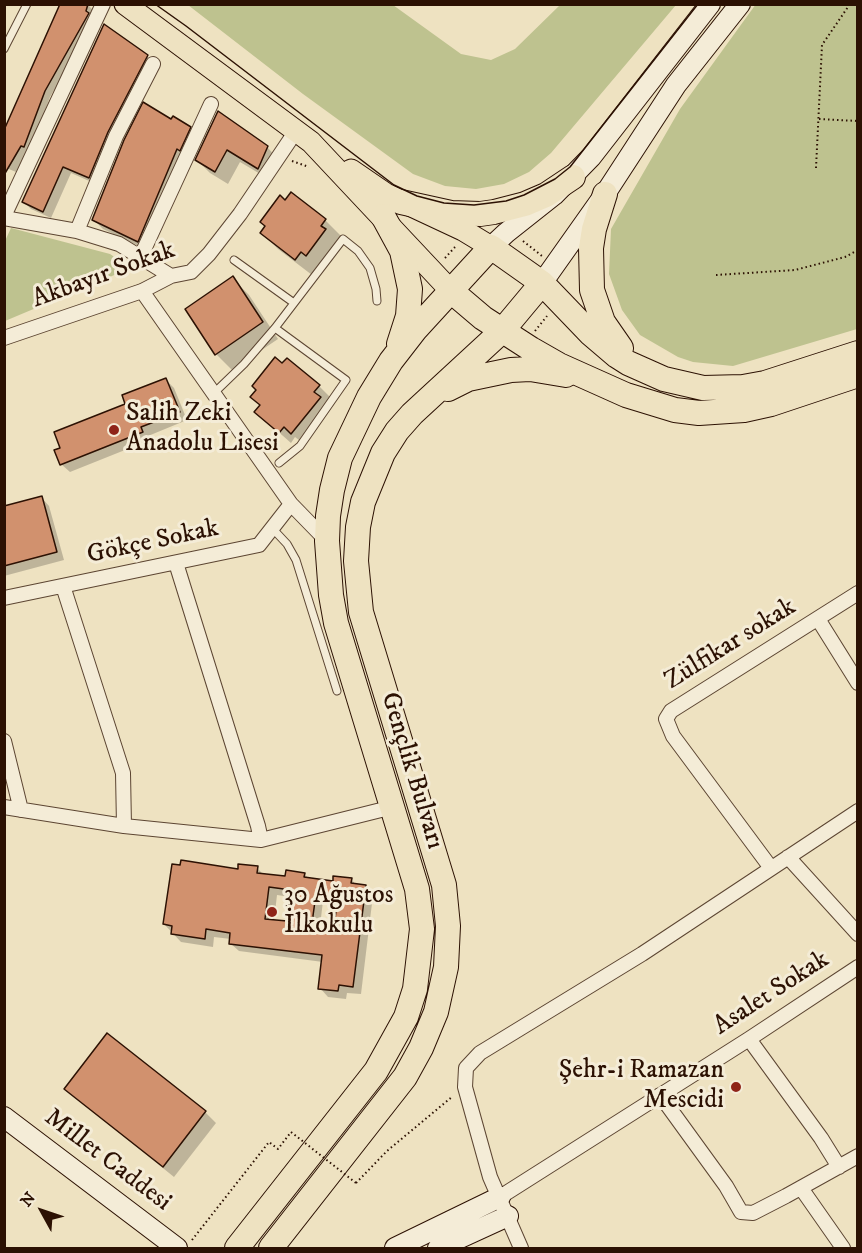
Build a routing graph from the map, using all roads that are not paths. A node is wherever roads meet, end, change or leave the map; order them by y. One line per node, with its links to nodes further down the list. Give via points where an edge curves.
1 (27, 4): 7 (lane)
2 (103, 4): 15 (street)
3 (125, 4): 8 (main road)
4 (148, 4): 8 (main road)
5 (710, 4): 12 (main road)
6 (740, 4): 13 (main road, via 676,85)
7 (4, 49)
8 (202, 63): 11 (main road)
9 (153, 64): 16 (street, via 116,136)
10 (211, 104): 18 (street)
11 (304, 137): 14 (main road); 21 (street, Akbayır Sokak, via 279,157 209,254 190,272)
12 (573, 177): 14 (highway, via 546,195 494,212); 17 (main road)
13 (605, 194): 20 (main road); 32 (highway, via 591,248 592,290 597,306 622,349)
14 (392, 209): 17 (main road, via 463,230); 22 (main road); 30 (highway, via 410,289 404,332)
15 (4, 217): 16 (street)
16 (76, 231): 18 (street, via 119,244)
17 (491, 247): 20 (highway); 22 (highway, Gençlik Bulvarı)
18 (141, 256): 21 (street)
19 (234, 260): 25 (lane)
20 (546, 272): 27 (highway, Gençlik Bulvarı); 32 (highway, via 590,333 628,363)
21 (171, 276): 23 (street, Akbayır Sokak)
22 (450, 290): 27 (highway); 30 (highway, Gençlik Bulvarı)
23 (142, 291): 28 (street, Akbayır Sokak); 34 (street)
24 (377, 300): 25 (lane, via 370,268 343,239)
25 (294, 303): 26 (lane)
26 (275, 328): 34 (lane); 36 (lane, via 346,380 300,446)
27 (502, 331): 33 (highway); 35 (highway, Gençlik Bulvarı)
28 (4, 338)
29 (858, 353): 32 (highway, via 743,387 703,388)
30 (392, 361): 39 (highway, Gençlik Bulvarı, via 369,397 340,458)
31 (858, 375): 33 (highway, via 771,404 699,413 650,403)
32 (664, 379)
33 (595, 382): 35 (highway, via 530,369 487,374 451,387)
34 (214, 393): 37 (street)
35 (412, 414): 68 (highway, Gençlik Bulvarı, via 383,453 363,502 358,527 357,587 361,612 444,885 446,967 436,1012 405,1077)
36 (279, 463)
37 (291, 504): 38 (street, Gökçe Sokak); 39 (street)
38 (273, 528): 40 (street, Gökçe Sokak, via 260,545); 46 (lane, via 296,560)
39 (327, 540): 49 (highway, Gençlik Bulvarı, via 336,623)
40 (176, 562): 41 (street, Gökçe Sokak); 53 (street)
41 (63, 586): 43 (street, Gökçe Sokak); 52 (street, via 123,772)
42 (858, 593): 44 (street, Zülfikar sokak)
43 (4, 598)
44 (818, 619): 45 (street); 55 (street, Zülfikar sokak, via 671,711 666,719 673,736)
45 (858, 683)
46 (337, 691)
47 (4, 741): 50 (street)
48 (4, 807): 50 (street)
49 (393, 807): 53 (street); 67 (highway, Gençlik Bulvarı, via 417,889 422,929 415,989 406,1017 376,1071)
50 (21, 810): 52 (street)
51 (858, 811): 54 (street)
52 (124, 826): 53 (street)
53 (261, 840)
54 (788, 857): 55 (street); 56 (street)
55 (771, 868): 64 (street, via 642,954 480,1053 466,1068 465,1088 490,1177)
56 (858, 934)
57 (858, 967): 58 (street, Asalet Sokak)
58 (748, 1039): 59 (street, Asalet Sokak); 62 (street)
59 (660, 1095): 63 (street, via 741,1212 753,1213); 64 (street, Asalet Sokak)
60 (4, 1117): 66 (main road, Millet Caddesi)
61 (858, 1156): 62 (street)
62 (839, 1167): 63 (street)
63 (801, 1188): 72 (street)
64 (500, 1197): 65 (street); 69 (main road)
65 (508, 1216): 70 (main road); 71 (street)
66 (184, 1244)
67 (237, 1248)
68 (272, 1248)
69 (395, 1248)
70 (438, 1248)
71 (521, 1248)
72 (843, 1248)

